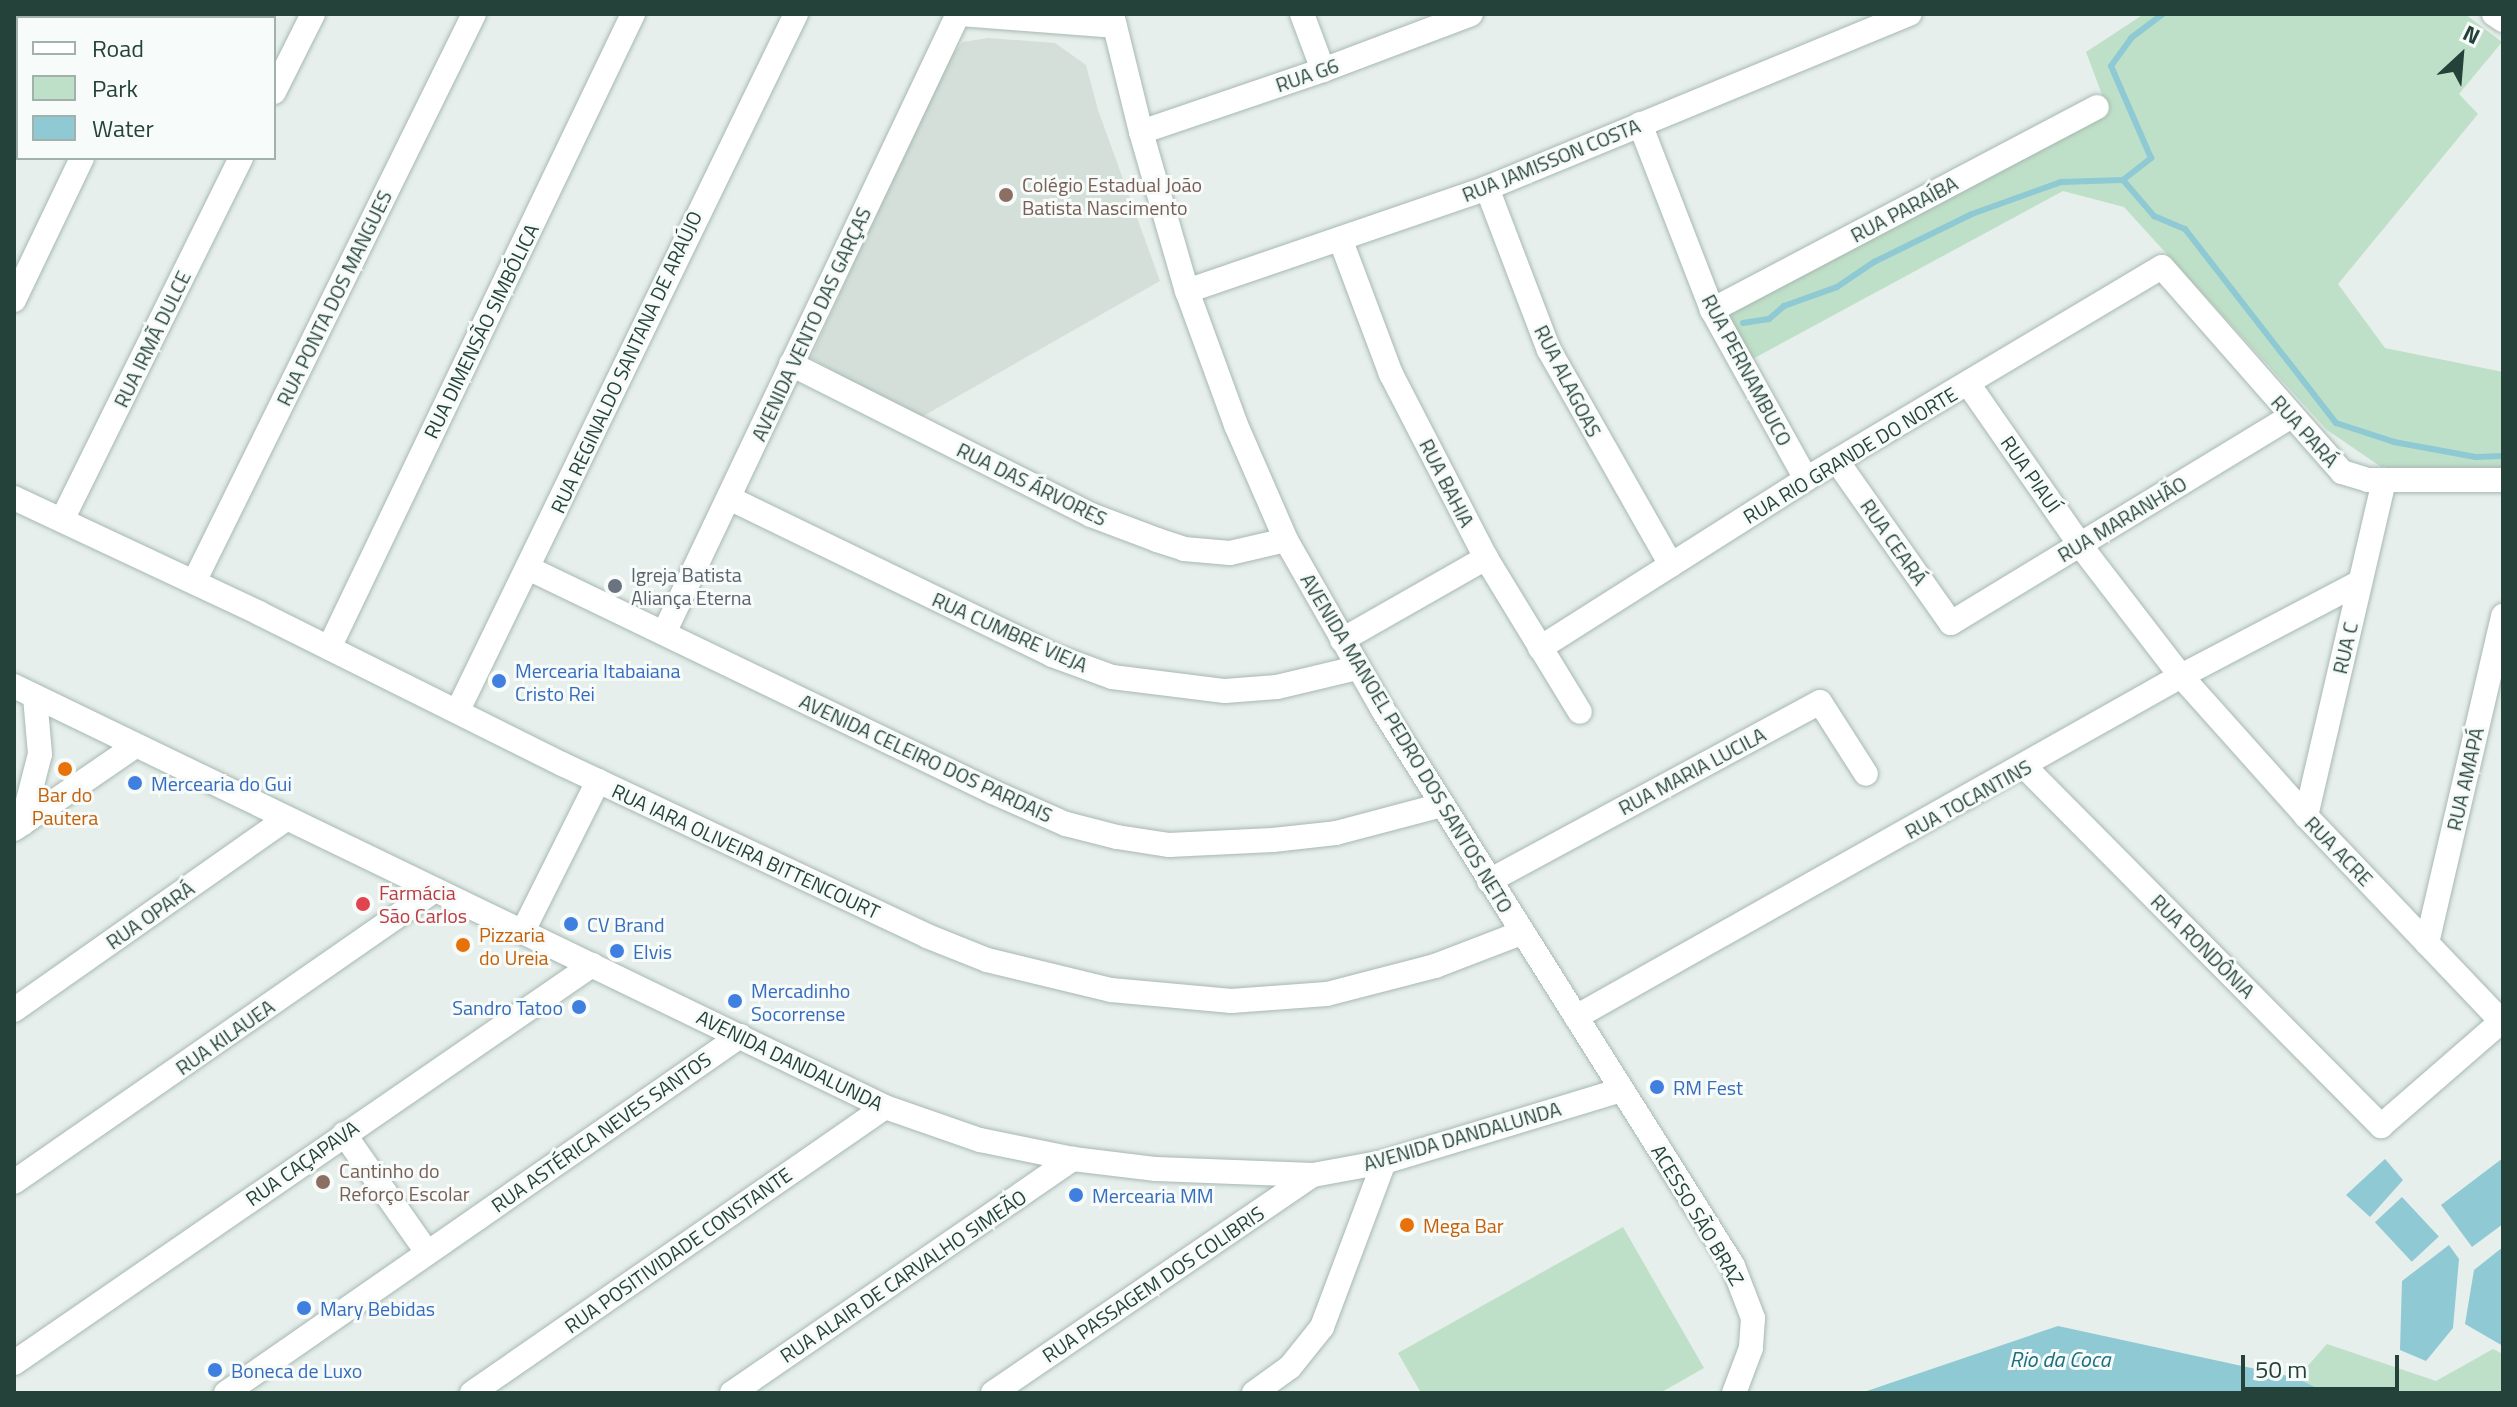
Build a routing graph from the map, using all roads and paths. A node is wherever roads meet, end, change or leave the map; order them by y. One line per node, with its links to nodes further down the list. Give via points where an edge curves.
1 (313, 14): 13 (street)
2 (474, 14): 40 (street, RUA PONTA DOS MANGUES)
3 (633, 14): 46 (street, RUA DIMENSÃO SIMBÓLICA)
4 (796, 14): 39 (street, RUA REGINALDO SANTANA DE ARAÚJO)
5 (958, 14): 10 (street); 25 (street, AVENIDA VENTO DAS GARÇAS)
6 (1302, 14): 12 (street)
7 (1910, 14): 15 (street, RUA JAMISSON COSTA)
8 (2494, 14): 11 (street)
9 (1465, 15): 12 (street, RUA G6)
10 (1113, 20): 16 (street, AVENIDA MANOEL PEDRO DOS SANTOS NETO)
11 (2503, 20)
12 (1323, 70): 16 (street, RUA G6)
13 (276, 88)
14 (2097, 107): 24 (street, RUA PARAÍBA)
15 (1640, 124): 19 (street, RUA JAMISSON COSTA); 24 (street, RUA PERNAMBUCO)
16 (1141, 132): 22 (street, AVENIDA MANOEL PEDRO DOS SANTOS NETO)
17 (81, 160): 23 (street)
18 (240, 160): 34 (street, RUA IRMÃ DULCE)
19 (1487, 188): 20 (street, RUA JAMISSON COSTA); 38 (street, RUA ALAGOAS, via 1549,350)
20 (1341, 241): 22 (street, RUA JAMISSON COSTA); 37 (street, RUA BAHIA, via 1391,374)
21 (2162, 267): 26 (street, RUA RIO GRANDE DO NORTE); 27 (street, RUA PARÁ)
22 (1187, 291): 35 (street, AVENIDA MANOEL PEDRO DOS SANTOS NETO)
23 (14, 300)
24 (1712, 310): 29 (street, RUA PERNAMBUCO)
25 (791, 364): 33 (street, AVENIDA VENTO DAS GARÇAS); 35 (street, RUA DAS ÁRVORES, via 1091,515 1157,540 1184,549 1230,553)
26 (1969, 385): 28 (street, RUA RIO GRANDE DO NORTE); 36 (street, RUA PIAUÍ)
27 (2292, 416): 30 (street, RUA PARÁ, via 2342,472); 36 (street, RUA MARANHÃO)
28 (1837, 461): 29 (street, RUA RIO GRANDE DO NORTE); 43 (street, RUA CEARÁ)
29 (1806, 479): 38 (street, RUA RIO GRANDE DO NORTE)
30 (2384, 480): 31 (street, RUA PARÁ); 41 (street, RUA C)
31 (2503, 480)
32 (14, 498): 34 (street, RUA IARA OLIVEIRA BITTENCOURT)
33 (729, 498): 44 (street, AVENIDA VENTO DAS GARÇAS); 48 (street, RUA CUMBRE VIEJA, via 1052,655 1112,677 1225,691 1277,687)
34 (62, 520): 40 (street, RUA IARA OLIVEIRA BITTENCOURT)
35 (1286, 540): 45 (street, AVENIDA MANOEL PEDRO DOS SANTOS NETO)
36 (2080, 545): 43 (street, RUA MARANHÃO); 49 (street, RUA PIAUÍ)
37 (1486, 558): 45 (street); 47 (street, RUA BAHIA)
38 (1671, 565): 47 (street, RUA RIO GRANDE DO NORTE)
39 (528, 568): 44 (street, AVENIDA CELEIRO DOS PARDAIS); 51 (street, RUA REGINALDO SANTANA DE ARAÚJO)
40 (194, 582): 46 (street, RUA IARA OLIVEIRA BITTENCOURT)
41 (2360, 582): 49 (street, RUA TOCANTINS); 58 (street, RUA C)
42 (2503, 616): 65 (street, RUA AMAPÁ)
43 (1951, 623)
44 (664, 633): 57 (street, AVENIDA CELEIRO DOS PARDAIS, via 993,792 1066,824 1117,837 1169,845 1273,840 1336,833)
45 (1342, 640): 48 (street, AVENIDA MANOEL PEDRO DOS SANTOS NETO)
46 (329, 648): 51 (street, RUA IARA OLIVEIRA BITTENCOURT)
47 (1540, 648): 52 (street, RUA BAHIA)
48 (1357, 668): 57 (street, AVENIDA MANOEL PEDRO DOS SANTOS NETO)
49 (2181, 676): 54 (street, RUA TOCANTINS); 58 (street, RUA ACRE)
50 (24, 692): 53 (street, AVENIDA DANDALUNDA); 60 (street, via 40,754)
51 (458, 710): 56 (street, RUA IARA OLIVEIRA BITTENCOURT)
52 (1580, 712)
53 (135, 746): 59 (street, AVENIDA DANDALUNDA); 60 (street)
54 (2025, 767): 68 (street, RUA TOCANTINS); 69 (street, RUA RONDÔNIA, via 2381,1126)
55 (1866, 774): 61 (street, RUA MARIA LUCILA, via 1820,702)
56 (598, 781): 63 (street); 64 (street, RUA IARA OLIVEIRA BITTENCOURT, via 927,936 987,960 1111,990 1231,1001 1327,994 1435,966)
57 (1442, 805): 61 (street, AVENIDA MANOEL PEDRO DOS SANTOS NETO)
58 (2306, 816): 65 (street, RUA ACRE)
59 (286, 819): 62 (street, AVENIDA DANDALUNDA); 67 (street, RUA OPARÁ)
60 (18, 826)
61 (1489, 881): 64 (street, AVENIDA MANOEL PEDRO DOS SANTOS NETO)
62 (435, 890): 63 (street, AVENIDA DANDALUNDA); 77 (street, RUA KILAUEA)
63 (523, 931): 66 (street, AVENIDA DANDALUNDA)
64 (1521, 933): 68 (street, AVENIDA MANOEL PEDRO DOS SANTOS NETO)
65 (2427, 943): 69 (street, RUA ACRE)
66 (592, 965): 70 (street, AVENIDA DANDALUNDA); 73 (street, RUA CAÇAPAVA)
67 (14, 1010)
68 (1576, 1017): 71 (street, AVENIDA MANOEL PEDRO DOS SANTOS NETO)
69 (2502, 1020)
70 (740, 1036): 72 (street, AVENIDA DANDALUNDA); 78 (street, RUA ASTÉRICA NEVES SANTOS)
71 (1621, 1090): 75 (street, AVENIDA DANDALUNDA); 85 (street, ACESSO SÃO BRAZ, via 1742,1282 1753,1318 1751,1348)
72 (885, 1107): 74 (street, AVENIDA DANDALUNDA, via 980,1140); 81 (street, RUA POSITIVIDADE CONSTANTE)
73 (344, 1134): 78 (street); 79 (street, RUA CAÇAPAVA)
74 (1073, 1159): 76 (street, AVENIDA DANDALUNDA, via 1156,1169); 82 (street, RUA ALAIR DE CARVALHO SIMEÃO)
75 (1384, 1162): 76 (street, AVENIDA DANDALUNDA); 84 (street, via 1322,1327 1290,1367)
76 (1313, 1175): 83 (street, RUA PASSAGEM DOS COLIBRIS)
77 (14, 1182)
78 (427, 1252): 80 (street, RUA ASTÉRICA NEVES SANTOS)
79 (14, 1363)
80 (226, 1393)
81 (472, 1393)
82 (732, 1393)
83 (993, 1393)
84 (1254, 1393)
85 (1734, 1393)

